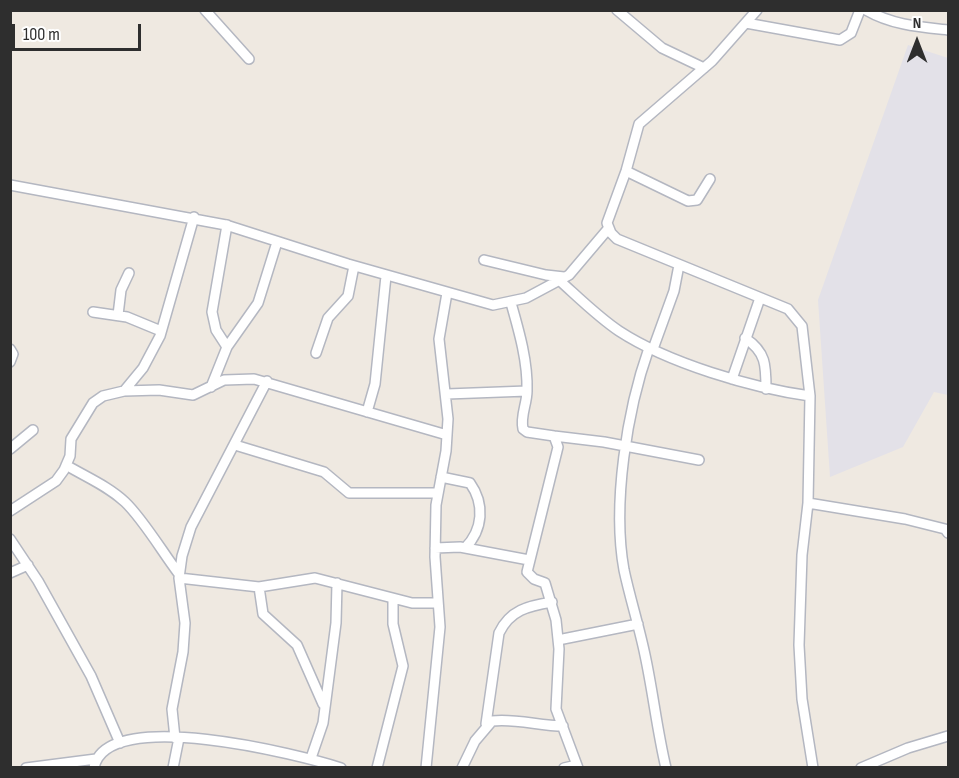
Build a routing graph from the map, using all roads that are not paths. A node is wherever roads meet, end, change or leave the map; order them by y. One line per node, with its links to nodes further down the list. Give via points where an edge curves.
1 (205, 10): 8 (street)
2 (617, 10): 9 (street, via 662,48)
3 (757, 10): 6 (street)
4 (860, 10): 6 (street, via 850,33 840,40)
5 (866, 10): 7 (street, via 921,29)
6 (746, 23): 9 (street)
7 (948, 30)
8 (249, 59)
9 (704, 68): 10 (street, via 639,124)
10 (626, 171): 11 (street, via 688,201 697,200); 15 (street, via 607,224)
11 (710, 179)
12 (10, 184): 13 (street)
13 (194, 217): 14 (street); 28 (street)
14 (227, 225): 16 (street); 30 (street, via 212,312 216,330)
15 (609, 230): 18 (street, via 617,239); 22 (street)
16 (277, 242): 19 (street); 30 (street, via 258,303)
17 (484, 260): 22 (street)
18 (679, 265): 24 (street); 31 (street, via 667,310)
19 (354, 266): 21 (street); 33 (street, via 348,296 328,318)
20 (129, 273): 27 (street, via 121,290)
21 (386, 276): 23 (street); 43 (street, via 375,384)
22 (562, 279): 25 (street); 31 (street, via 618,331)
23 (447, 293): 25 (street, via 493,305); 41 (street, via 439,339)
24 (760, 298): 29 (street); 42 (street, via 788,309 802,326)
25 (511, 303): 40 (street, via 519,330)
26 (93, 312): 27 (street)
27 (118, 315): 28 (street)
28 (161, 331): 39 (street, via 143,368)
29 (745, 338): 35 (street); 38 (street, via 766,360)
30 (227, 347): 37 (street)
31 (651, 348): 35 (street); 48 (street, via 642,369)
32 (10, 349): 34 (street)
33 (316, 353)
34 (10, 362)
35 (732, 379): 38 (street)
36 (267, 381): 37 (street, via 241,378); 43 (street); 47 (street)
37 (211, 387): 39 (street, via 193,395 159,390)
38 (766, 389): 42 (street)
39 (124, 391): 51 (street, via 93,403 71,439)
40 (527, 391): 41 (street); 46 (street, via 523,429)
41 (447, 394): 45 (street)
42 (810, 396): 54 (street)
43 (367, 412): 45 (street)
44 (33, 430): 49 (street)
45 (447, 435): 52 (street)
46 (554, 436): 48 (street); 60 (street, via 558,447)
47 (235, 446): 53 (street, via 324,472 349,493); 63 (street, via 191,527)
48 (626, 447): 50 (street); 69 (street, via 621,543)
49 (10, 449)
50 (699, 460)
51 (66, 465): 55 (street, via 56,481); 63 (street, via 125,502)
52 (441, 477): 53 (street); 59 (street, via 470,483 477,493 478,532)
53 (438, 493): 58 (street)
54 (808, 502): 56 (street, via 905,519); 89 (street, via 799,645 802,699)
55 (10, 511)
56 (948, 533)
57 (10, 539): 61 (street)
58 (435, 548): 59 (street); 68 (street)
59 (465, 548): 60 (street)
60 (529, 561): 67 (street, via 528,576 545,583)
61 (28, 565): 62 (street); 76 (street, via 91,676)
62 (10, 573)
63 (179, 576): 65 (street); 75 (street, via 185,623 172,709)
64 (337, 583): 65 (street, via 315,578); 66 (street); 71 (street)
65 (259, 586): 71 (street, via 263,614 297,645)
66 (393, 599): 68 (street); 84 (street, via 393,624 403,666)
67 (552, 602): 70 (street); 72 (street, via 530,605 505,621 499,633)
68 (438, 603): 85 (street, via 440,627)
69 (638, 624): 70 (street); 88 (street)
70 (558, 640): 73 (street, via 556,709)
71 (325, 707): 77 (street)
72 (486, 724): 73 (street, via 502,719); 86 (street)
73 (563, 726): 80 (street)
74 (948, 736): 90 (street)
75 (177, 738): 76 (street); 77 (street, via 249,745); 82 (street)
76 (120, 743): 78 (street, via 105,749)
77 (311, 758): 79 (street)
78 (95, 763): 81 (street)
79 (325, 765): 83 (street)
80 (577, 766): 87 (street)
81 (26, 768)
82 (173, 768)
83 (341, 768)
84 (377, 768)
85 (426, 768)
86 (462, 768)
87 (564, 768)
88 (666, 768)
89 (813, 768)
90 (861, 768)

